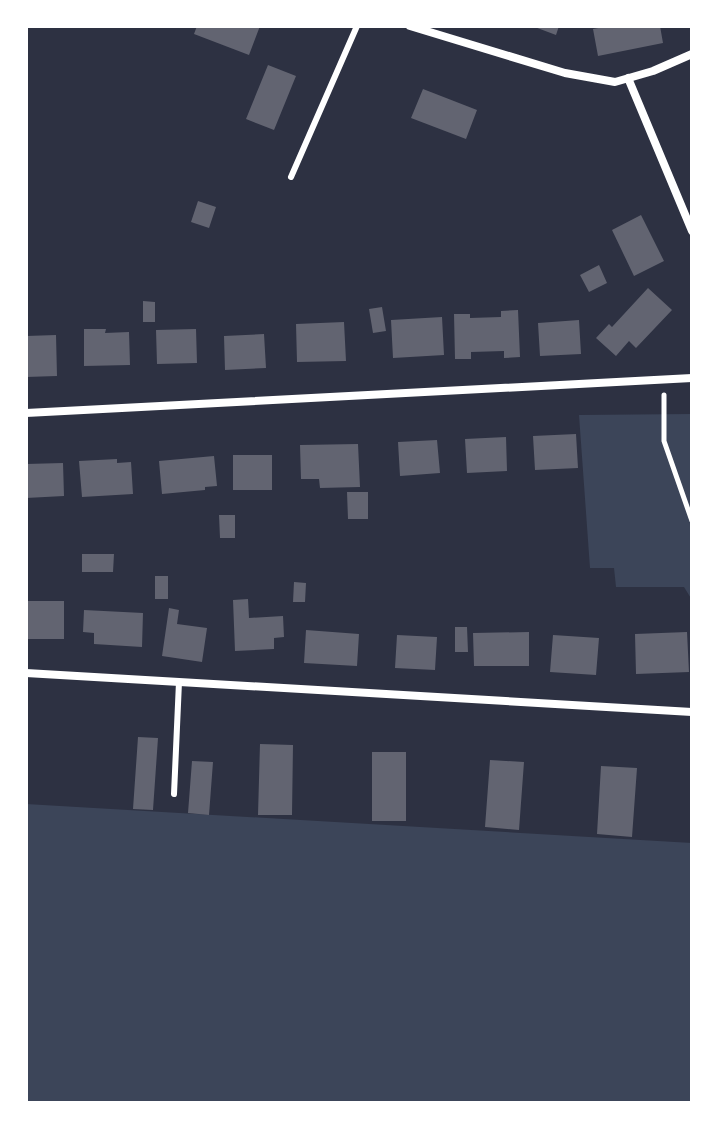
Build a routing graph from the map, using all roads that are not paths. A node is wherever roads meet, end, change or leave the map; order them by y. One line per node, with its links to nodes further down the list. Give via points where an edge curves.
1 (357, 26): 5 (lane)
2 (410, 26): 4 (street, via 565,73 615,82)
3 (692, 54): 4 (street)
4 (628, 78): 6 (street)
5 (291, 177)
6 (692, 231)
7 (692, 378): 8 (street)
8 (26, 413)
9 (26, 673): 10 (street)
10 (179, 682): 11 (street); 12 (lane)
11 (692, 712)
12 (174, 794)

